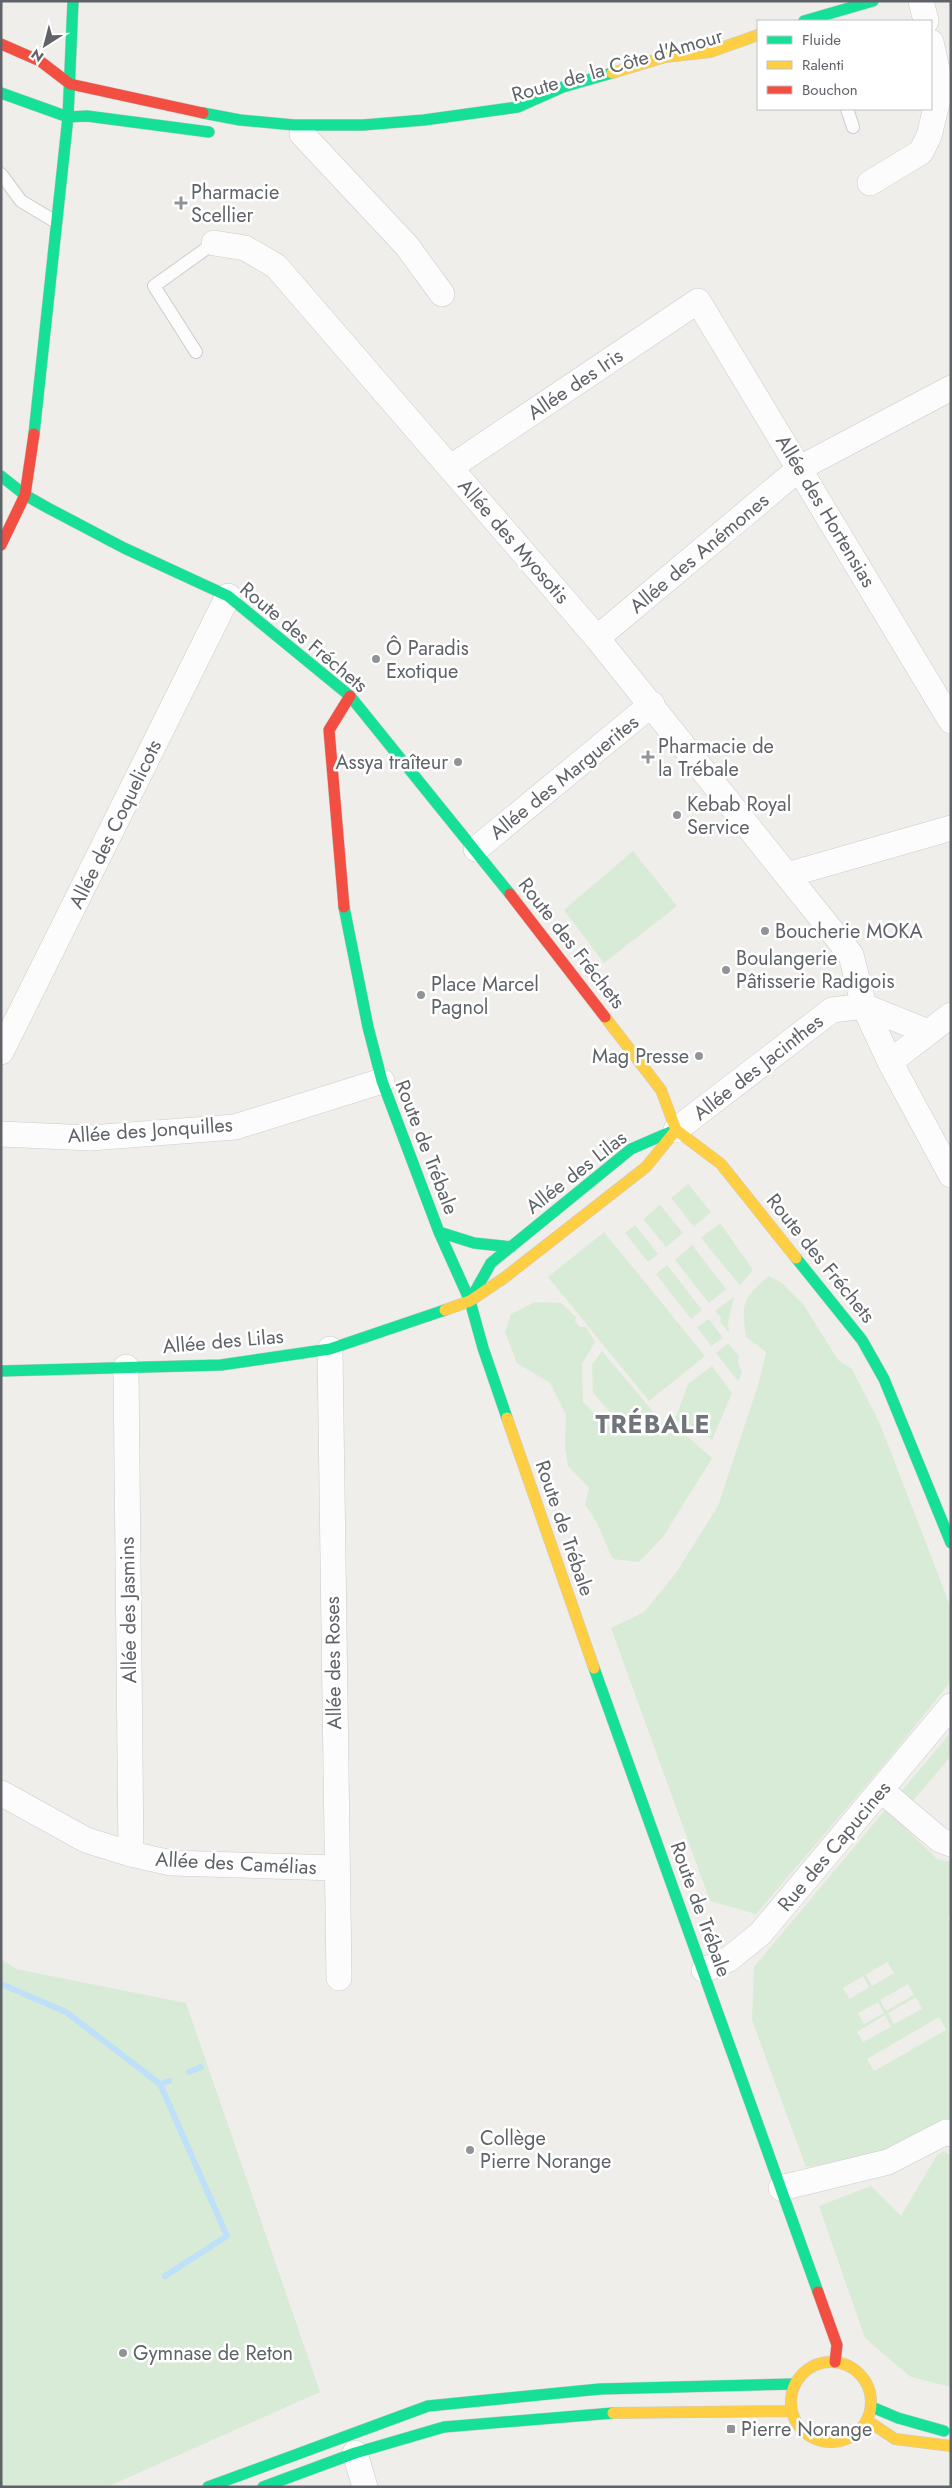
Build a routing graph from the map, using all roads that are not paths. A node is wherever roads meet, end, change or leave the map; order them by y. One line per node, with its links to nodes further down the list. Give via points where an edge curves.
1 (73, 1): 12 (street)
2 (921, 1): 6 (street)
3 (878, 3): 4 (street); 5 (street)
4 (808, 20)
5 (837, 20)
6 (926, 20)
7 (757, 35): 12 (street, Route de la Côte d'Amour, via 710,52 665,57 563,87 518,107 424,120 294,125 240,120)
8 (757, 43): 11 (street, Route de la Côte d'Amour)
9 (1, 44): 12 (street, via 40,61)
10 (932, 45): 13 (street)
11 (693, 65)
12 (70, 84): 17 (street)
13 (946, 88): 23 (street, via 930,136 921,152)
14 (1, 93): 17 (street)
15 (541, 109): 21 (street, Route de la Côte d'Amour, via 428,129)
16 (847, 110): 18 (lane)
17 (68, 117): 19 (street, via 87,116); 24 (street)
18 (853, 128)
19 (222, 132)
20 (252, 133): 21 (street, Route de la Côte d'Amour)
21 (302, 134): 26 (street, via 407,246)
22 (1, 174): 24 (lane, via 21,202)
23 (870, 184)
24 (56, 222): 33 (street, via 32,450)
25 (214, 243): 28 (lane, via 154,286); 30 (street, Allée des Myosotis, via 245,248 276,266)
26 (442, 294)
27 (698, 301): 30 (street, Allée des Iris); 31 (street, Allée des Hortensias)
28 (196, 352)
29 (951, 388): 31 (street, Allée des Anémones)
30 (451, 468): 36 (street, Allée des Myosotis)
31 (800, 468): 36 (street, Allée des Anémones); 39 (street, Allée des Hortensias)
32 (1, 476): 33 (street, Route des Fréchets)
33 (24, 494): 34 (street); 35 (street, Route des Fréchets, via 124,548)
34 (1, 546)
35 (228, 596): 37 (street, Route des Fréchets); 46 (street, Allée des Coquelicots)
36 (597, 638): 38 (street, Allée des Myosotis)
37 (350, 696): 41 (street, Route des Fréchets); 48 (street, Route de Trébale, via 329,730 343,897)
38 (652, 704): 41 (street, Allée des Marguerites); 42 (street, Allée des Myosotis)
39 (951, 721)
40 (951, 828): 42 (street)
41 (476, 849): 49 (street, Route des Fréchets, via 661,1090)
42 (787, 876): 43 (street, Allée des Myosotis, via 851,955)
43 (864, 1006): 45 (street, Allée des Jacinthes); 47 (street, Allée des Myosotis); 49 (street, Allée des Jacinthes, via 832,1010)
44 (951, 1014): 45 (street)
45 (928, 1032): 47 (street)
46 (1, 1052)
47 (890, 1062): 51 (street, Allée des Myosotis)
48 (382, 1081): 50 (street, Allée des Jonquilles, via 235,1127 90,1138); 52 (street, Route de Trébale)
49 (676, 1130): 53 (street, Allée des Lilas, via 631,1149); 54 (street, Allée des Lilas, via 646,1167); 58 (street, Route des Fréchets, via 721,1164 862,1340 884,1379)
50 (1, 1134)
51 (951, 1174)
52 (439, 1232): 53 (street, via 486,1246); 54 (street, Route de Trébale)
53 (511, 1247): 54 (street, Allée des Lilas, via 491,1263)
54 (470, 1301): 55 (street, Allée des Lilas); 65 (street, Route de Trébale, via 483,1348 578,1623)
55 (330, 1349): 56 (street, Allée des Lilas, via 221,1364); 64 (street, Allée des Roses)
56 (126, 1367): 57 (street, Allée des Lilas); 63 (street, Allée des Jasmins)
57 (1, 1371)
58 (951, 1543)
59 (951, 1706): 60 (street, Rue des Capucines)
60 (882, 1790): 62 (street, via 940,1840); 65 (street, Rue des Capucines, via 763,1943)
61 (1, 1792): 63 (street, Allée des Camélias, via 86,1840)
62 (951, 1844)
63 (131, 1854): 64 (street, Allée des Camélias, via 171,1863)
64 (336, 1868): 66 (street, Allée des Roses)
65 (704, 1970): 68 (street, Route de Trébale)
66 (338, 1978)
67 (949, 2131): 68 (street, via 888,2162)
68 (782, 2188): 69 (street, Route de Trébale, via 837,2345)
69 (835, 2362): 70 (street, via 813,2366); 71 (street, via 855,2369)
70 (795, 2384): 74 (street); 79 (street, via 600,2389 428,2406)
71 (871, 2393): 72 (street); 73 (street)
72 (886, 2396)
73 (872, 2407): 75 (street); 76 (street)
74 (791, 2411): 75 (street, via 798,2425 812,2438 828,2443 851,2438); 78 (street, via 631,2411 444,2427)
75 (868, 2421): 77 (street, via 895,2439)
76 (951, 2433)
77 (951, 2446)
78 (355, 2453): 80 (street); 81 (street)
79 (208, 2487)
80 (264, 2487)
81 (365, 2487)

